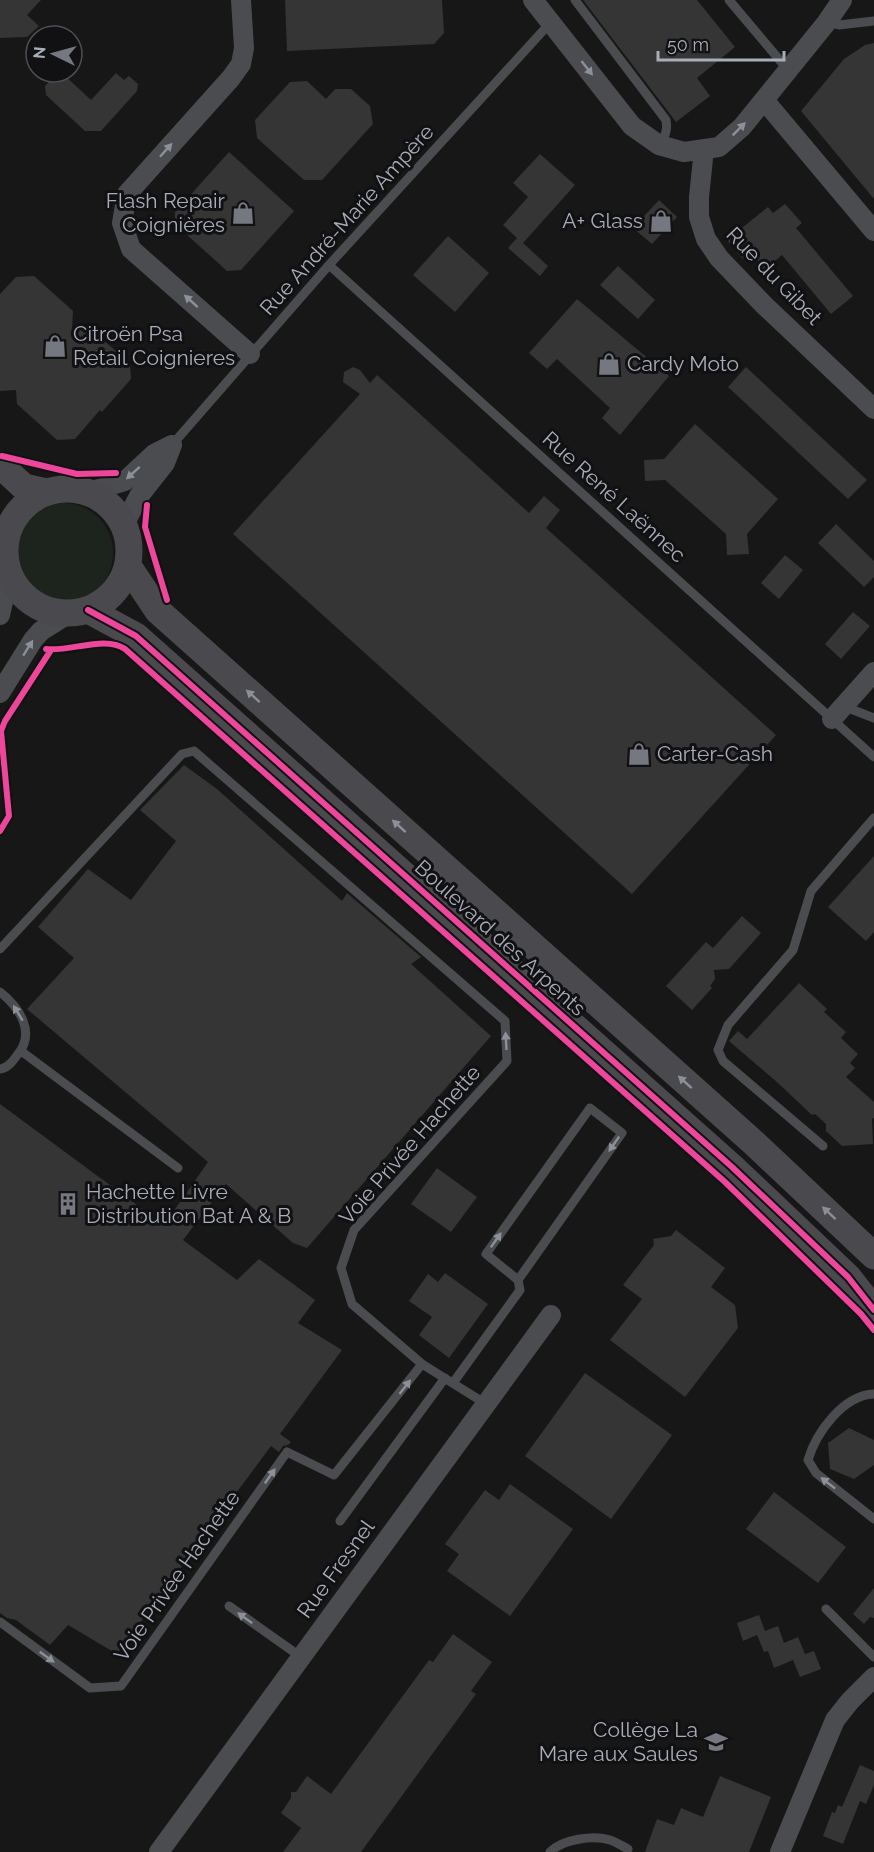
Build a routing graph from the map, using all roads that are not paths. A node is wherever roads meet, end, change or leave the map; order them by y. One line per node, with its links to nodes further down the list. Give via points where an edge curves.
1 (241, 0): 15 (street, one-way to 1, via 132,249 122,223 127,194 241,64)
2 (533, 0): 6 (street)
3 (575, 0): 11 (lane, via 666,120 668,128)
4 (729, 0): 9 (lane)
5 (842, 0): 8 (street)
6 (551, 21): 11 (street, one-way to 11, via 632,126); 14 (lane, Rue André-Marie Ampère)
7 (874, 21): 8 (lane, via 839,25)
8 (827, 22): 9 (street)
9 (788, 70): 10 (street)
10 (764, 100): 12 (street, one-way to 10, via 719,147); 13 (street)
11 (659, 145): 12 (street, via 684,152)
12 (704, 149): 16 (street, Rue du Gibet, via 699,217 718,258)
13 (874, 231)
14 (329, 265): 15 (lane, Rue André-Marie Ampère); 29 (lane, Rue René Laënnec)
15 (250, 354): 17 (lane, Rue André-Marie Ampère)
16 (874, 409)
17 (172, 445): 20 (street, one-way to 20, via 154,454 125,481); 21 (street, via 165,463 139,496)
18 (0, 465): 19 (street, via 24,487)
19 (46, 492): 20 (street); 22 (street, via 27,503)
20 (89, 492): 21 (street, via 117,512)
21 (124, 525): 23 (street, via 130,546)
22 (3, 530): 24 (street)
23 (128, 566): 25 (street, via 116,591 104,602); 39 (street, Boulevard des Arpents, one-way to 23, via 158,611)
24 (9, 574): 25 (street, via 26,599 42,609); 26 (street)
25 (77, 612): 28 (street, one-way to 25, via 41,631); 40 (street, Boulevard des Arpents, via 136,636 732,1167)
26 (0, 615)
27 (874, 672): 29 (street)
28 (0, 693)
29 (838, 712): 30 (lane); 31 (lane, Rue René Laënnec)
30 (874, 718)
31 (874, 757)
32 (874, 818): 37 (lane, via 811,891 793,950 728,1025 718,1050 723,1061)
33 (0, 949): 44 (lane, Voie Privée Hachette, one-way to 33, via 352,1304 341,1268 354,1230 507,1061 505,1021 194,751 182,754)
34 (0, 993): 35 (lane, one-way to 34, via 26,1032 21,1015)
35 (21, 1051): 36 (lane); 38 (lane)
36 (0, 1070)
37 (823, 1146)
38 (178, 1168)
39 (873, 1253): 40 (street)
40 (848, 1277): 42 (street, Boulevard des Arpents)
41 (518, 1280): 41 (lane, one-way to 41, via 486,1254 590,1108 622,1133); 45 (lane, via 520,1290)
42 (874, 1310)
43 (551, 1315): 47 (street, Rue Fresnel)
44 (422, 1365): 45 (lane); 52 (lane, Voie Privée Hachette, one-way to 44, via 90,1688 121,1686 287,1452 334,1475)
45 (449, 1380): 47 (lane); 49 (lane)
46 (874, 1394): 48 (lane, one-way to 46, via 816,1473 808,1460 813,1444 842,1407)
47 (486, 1404): 53 (street, Rue Fresnel)
48 (874, 1519)
49 (340, 1521)
50 (229, 1605): 53 (lane, one-way to 50)
51 (826, 1609): 54 (lane)
52 (0, 1622)
53 (301, 1657): 57 (street, Rue Fresnel)
54 (874, 1657)
55 (874, 1677): 59 (street, via 835,1720)
56 (628, 1849): 58 (lane, via 610,1840 593,1839 572,1840)
57 (159, 1852)
58 (550, 1852)
59 (780, 1852)

